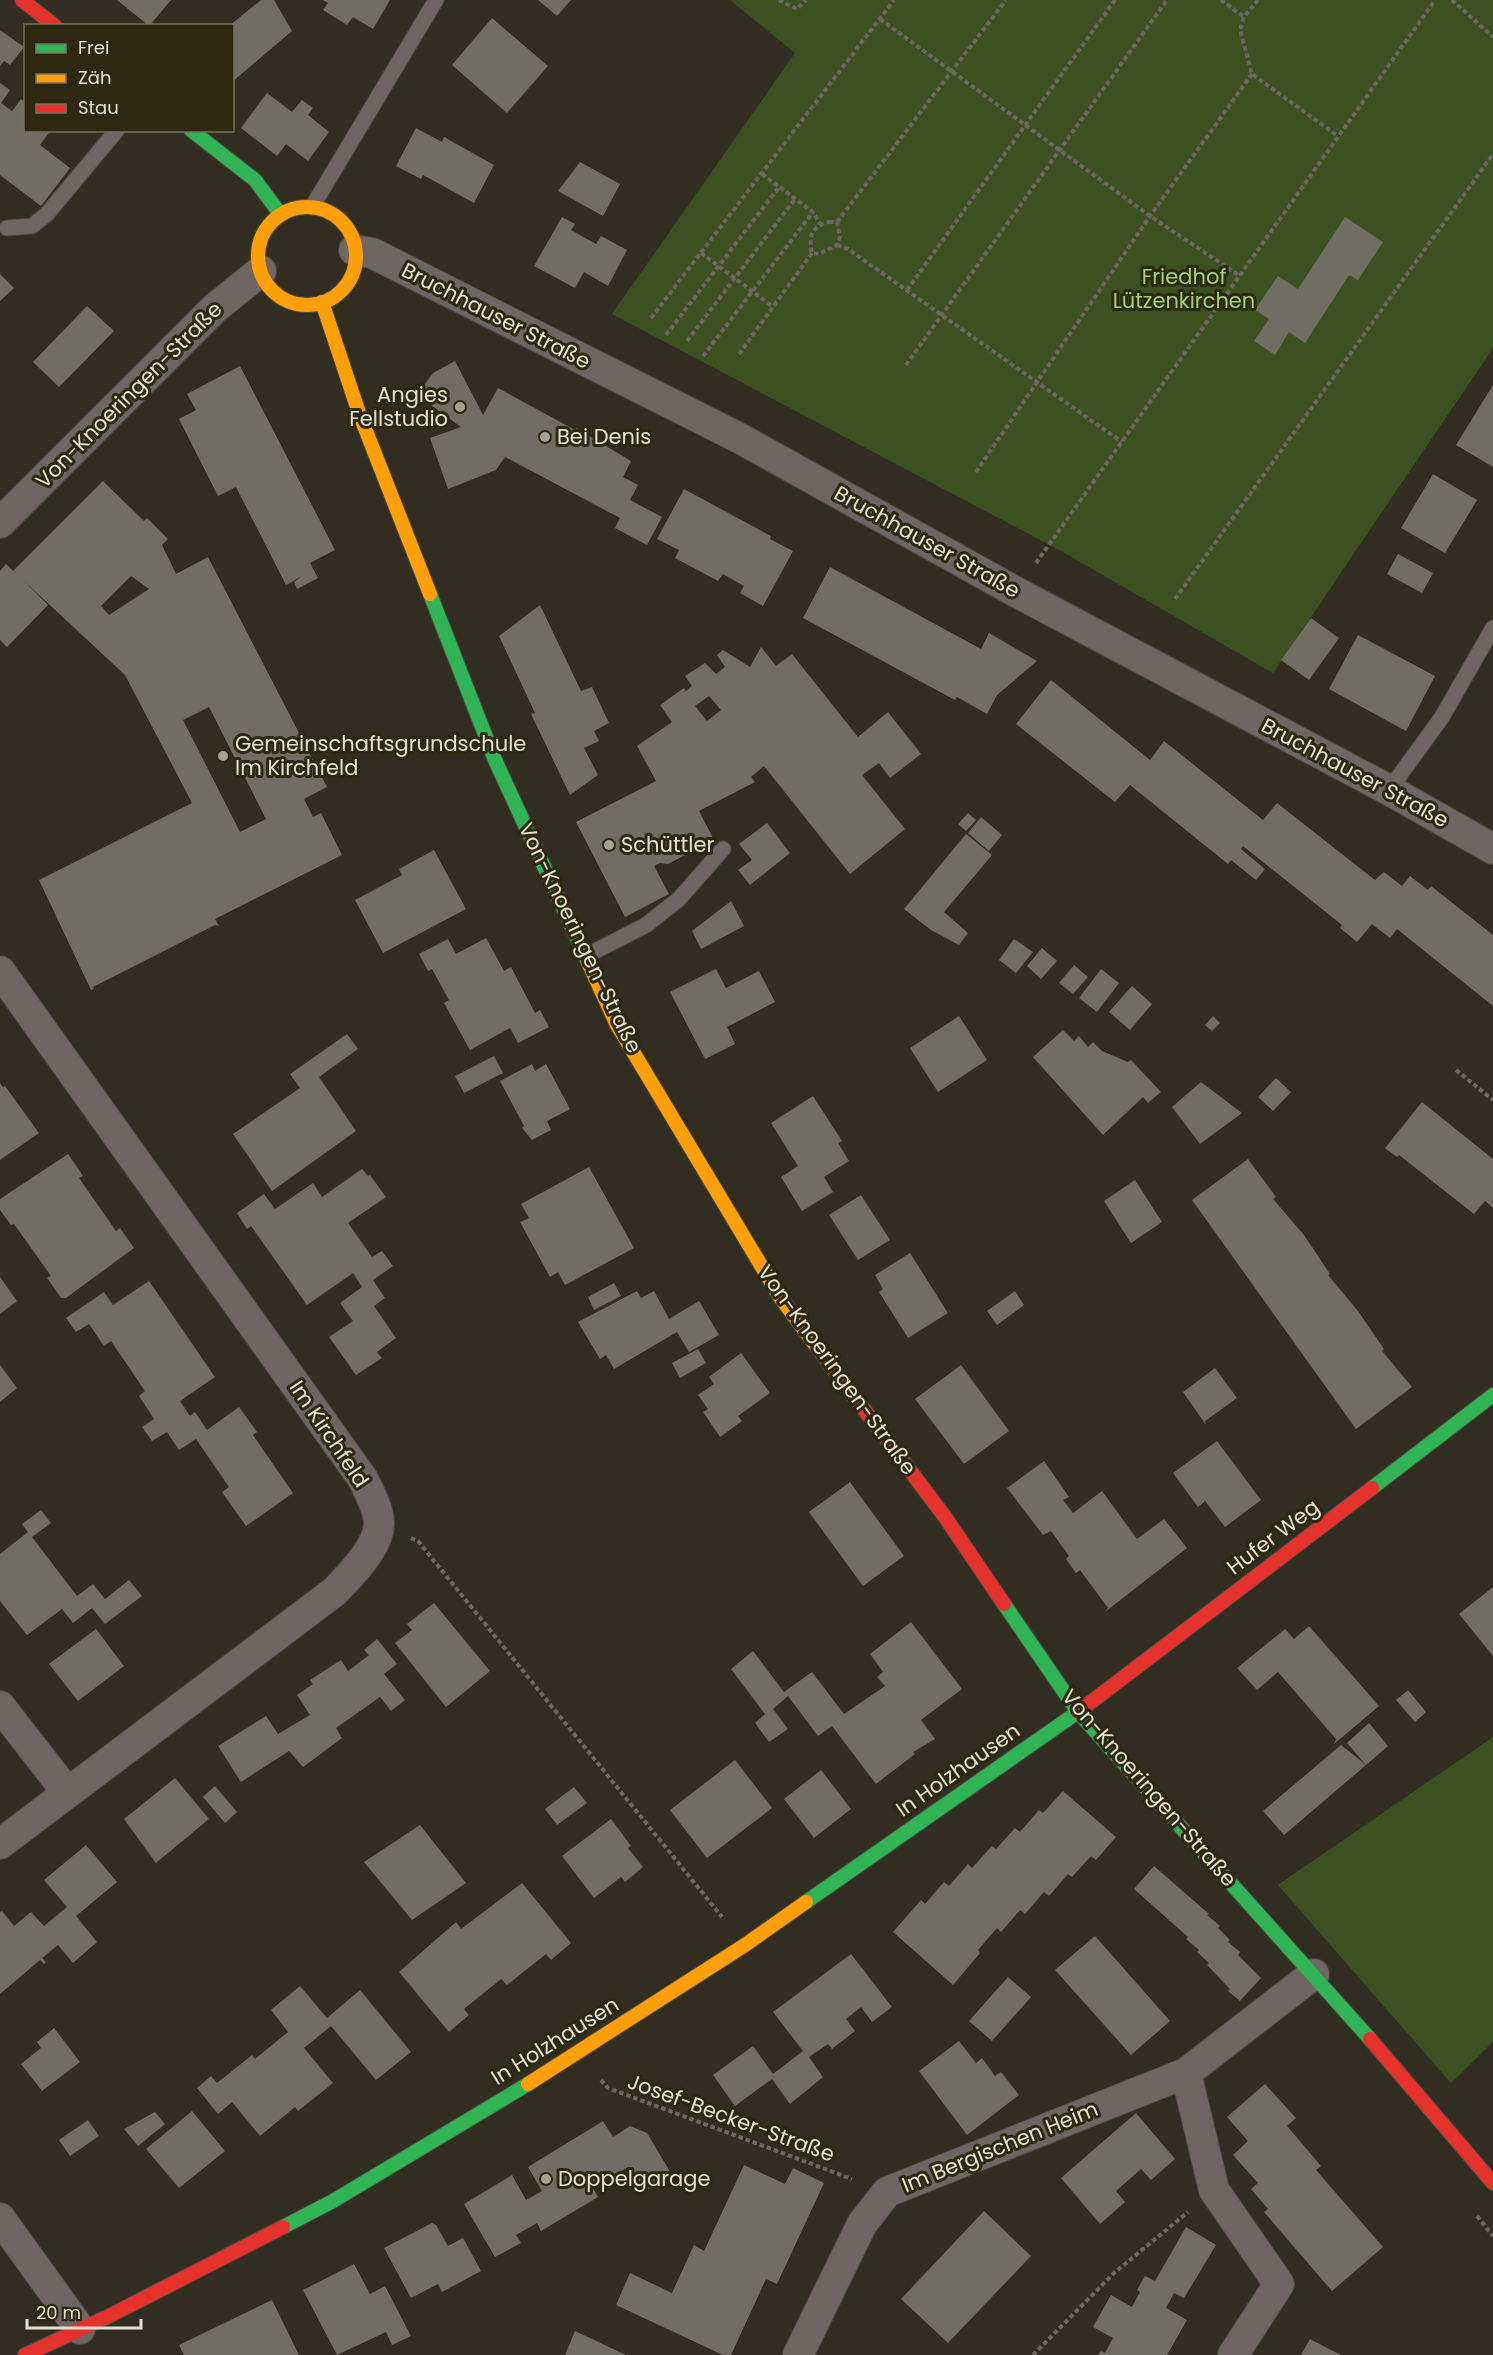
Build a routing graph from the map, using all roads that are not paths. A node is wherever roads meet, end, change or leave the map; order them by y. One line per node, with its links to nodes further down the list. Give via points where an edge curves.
1 (22, 0): 3 (main road)
2 (436, 0): 6 (lane)
3 (52, 24)
4 (115, 132): 8 (lane, via 47,214 32,226)
5 (194, 132): 7 (main road, via 255,180)
6 (312, 207): 7 (main road); 9 (main road, via 341,220 351,233)
7 (281, 214): 10 (main road, via 261,240)
8 (7, 228)
9 (354, 250): 11 (main road, via 356,264 350,280 340,292); 14 (street, Bruchhauser Straße, via 372,254 741,439 1016,592)
10 (261, 271): 11 (main road, via 268,286 280,296 295,303); 12 (street, Von-Knoeringen-Straße, via 215,308)
11 (322, 302): 17 (main road, Von-Knoeringen-Straße, via 359,413 482,728)
12 (0, 523)
13 (1493, 628): 14 (lane, via 1442,717)
14 (1389, 790): 16 (street, Bruchhauser Straße)
15 (723, 849): 17 (lane, via 679,899 646,925)
16 (1493, 849)
17 (586, 956): 21 (main road, Von-Knoeringen-Straße, via 618,1025 780,1297 945,1517)
18 (0, 970): 22 (street, Im Kirchfeld, via 363,1479 379,1524 356,1570 334,1592)
19 (1493, 1395): 21 (main road, Hufer Weg)
20 (0, 1706): 22 (street)
21 (1078, 1712): 24 (main road, Von-Knoeringen-Straße); 28 (main road, In Holzhausen, via 745,1945 579,2052 333,2201)
22 (67, 1792): 23 (street)
23 (0, 1844)
24 (1314, 1974): 25 (street, Im Bergischen Heim); 26 (main road, Von-Knoeringen-Straße)
25 (1186, 2073): 30 (street, Im Bergischen Heim, via 887,2192 862,2224); 31 (street, via 1214,2190 1279,2284)
26 (1493, 2183)
27 (0, 2218): 28 (street)
28 (80, 2329): 29 (main road, In Holzhausen)
29 (25, 2355)
30 (798, 2355)
31 (1233, 2355)

